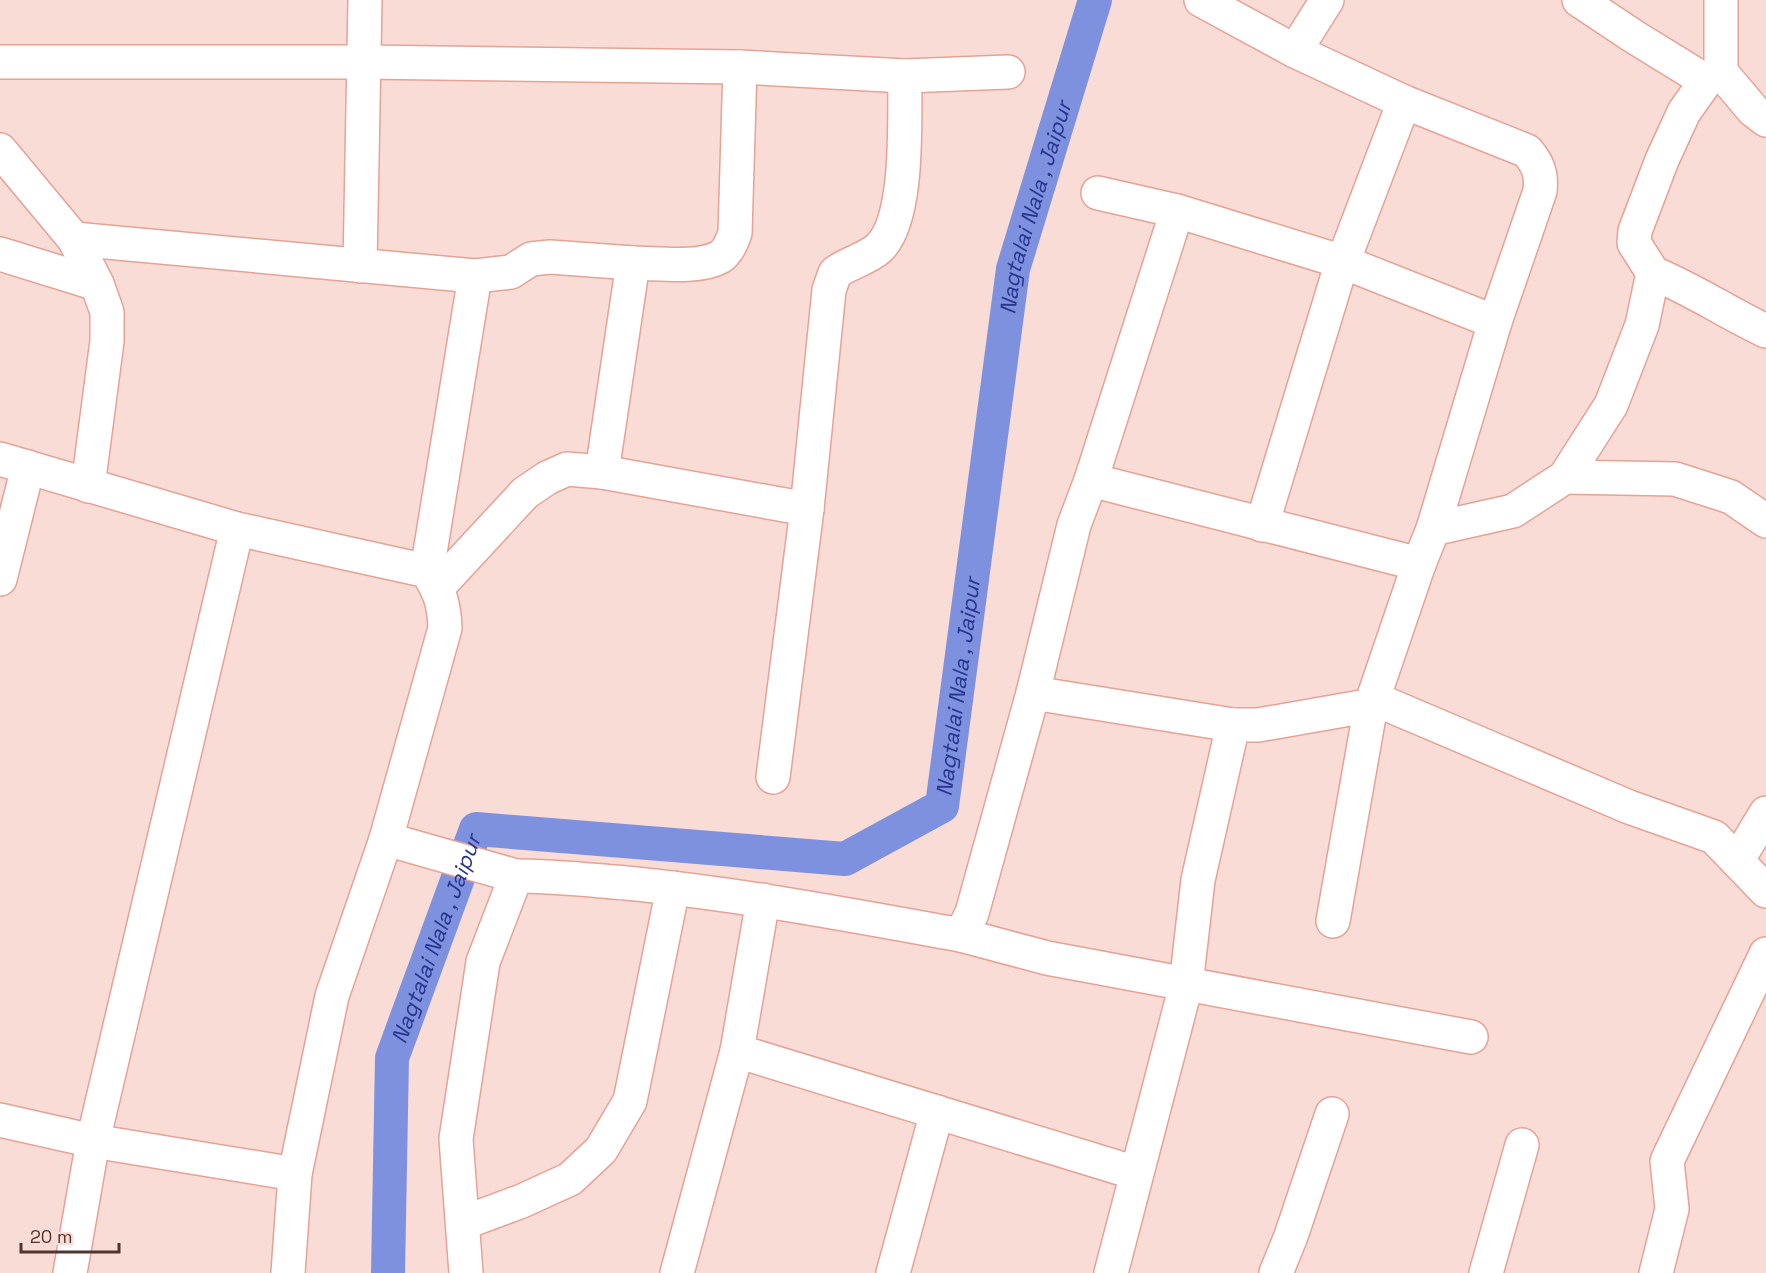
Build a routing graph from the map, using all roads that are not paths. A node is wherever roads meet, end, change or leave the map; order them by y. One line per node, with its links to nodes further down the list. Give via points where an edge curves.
1 (365, 0): 7 (street)
2 (1201, 0): 6 (street)
3 (1327, 0): 6 (street)
4 (1579, 0): 12 (street, via 1633,36)
5 (1722, 0): 12 (street)
6 (1295, 51): 13 (street)
7 (364, 62): 8 (street); 9 (street); 22 (street)
8 (0, 63)
9 (740, 67): 11 (street); 21 (street, via 732,243 722,256 706,263)
10 (1008, 72): 11 (street)
11 (905, 76): 33 (street, via 902,189 893,225 879,248 835,273 830,290)
12 (1713, 76): 14 (street); 23 (street, via 1684,112 1635,231 1634,243)
13 (1404, 102): 20 (street); 26 (street, via 1527,151 1542,176)
14 (1766, 120)
15 (0, 150): 18 (street)
16 (1098, 193): 17 (street)
17 (1177, 211): 20 (street); 31 (street)
18 (74, 239): 22 (street); 25 (street)
19 (0, 254): 25 (street)
20 (1342, 262): 26 (street); 35 (street)
21 (633, 263): 24 (street, via 540,258 531,259 511,272); 29 (street)
22 (360, 266): 24 (street)
23 (1653, 273): 27 (street); 30 (street, via 1641,325 1611,405)
24 (475, 276): 40 (street)
25 (97, 284): 32 (street, via 107,312 107,341)
26 (1495, 322): 36 (street)
27 (1766, 332)
28 (14, 463): 32 (street); 39 (street)
29 (602, 472): 33 (street); 40 (street, via 567,469 547,478 525,493)
30 (1565, 477): 34 (street, via 1675,479 1731,497); 36 (street, via 1513,511)
31 (1091, 480): 35 (street); 41 (street, via 1074,525)
32 (88, 486): 37 (street)
33 (807, 509): 44 (street)
34 (1766, 521)
35 (1262, 525): 38 (street)
36 (1433, 529): 38 (street)
37 (237, 530): 40 (street); 61 (street)
38 (1419, 564): 42 (street)
39 (0, 579)
40 (432, 580): 46 (street, via 444,605 445,628)
41 (1033, 693): 43 (street); 53 (street, via 972,913)
42 (1371, 705): 43 (street, via 1258,725); 47 (street, via 1384,702 1629,807 1714,837); 52 (street)
43 (1233, 725): 55 (street, via 1198,880)
44 (773, 777)
45 (1766, 813): 47 (street)
46 (386, 838): 48 (street); 64 (street, via 332,996)
47 (1737, 861): 50 (street)
48 (503, 872): 49 (street); 65 (street, via 483,962 456,1139)
49 (673, 888): 51 (street); 65 (street, via 630,1101 601,1150 570,1179)
50 (1766, 891)
51 (763, 900): 53 (street); 57 (street)
52 (1333, 921)
53 (961, 935): 55 (street, via 1047,958)
54 (1766, 954): 74 (street, via 1667,1161 1672,1209)
55 (1186, 986): 56 (street); 63 (street)
56 (1471, 1037)
57 (737, 1051): 58 (street); 69 (street)
58 (937, 1112): 63 (street); 70 (street)
59 (1332, 1114): 72 (street)
60 (0, 1120): 61 (street)
61 (93, 1141): 64 (street); 66 (street)
62 (1522, 1145): 73 (street)
63 (1136, 1173): 71 (street)
64 (295, 1174): 67 (street)
65 (463, 1223): 68 (street)
66 (70, 1273)
67 (288, 1273)
68 (466, 1273)
69 (676, 1273)
70 (893, 1273)
71 (1111, 1273)
72 (1276, 1273)
73 (1486, 1273)
74 (1656, 1273)

